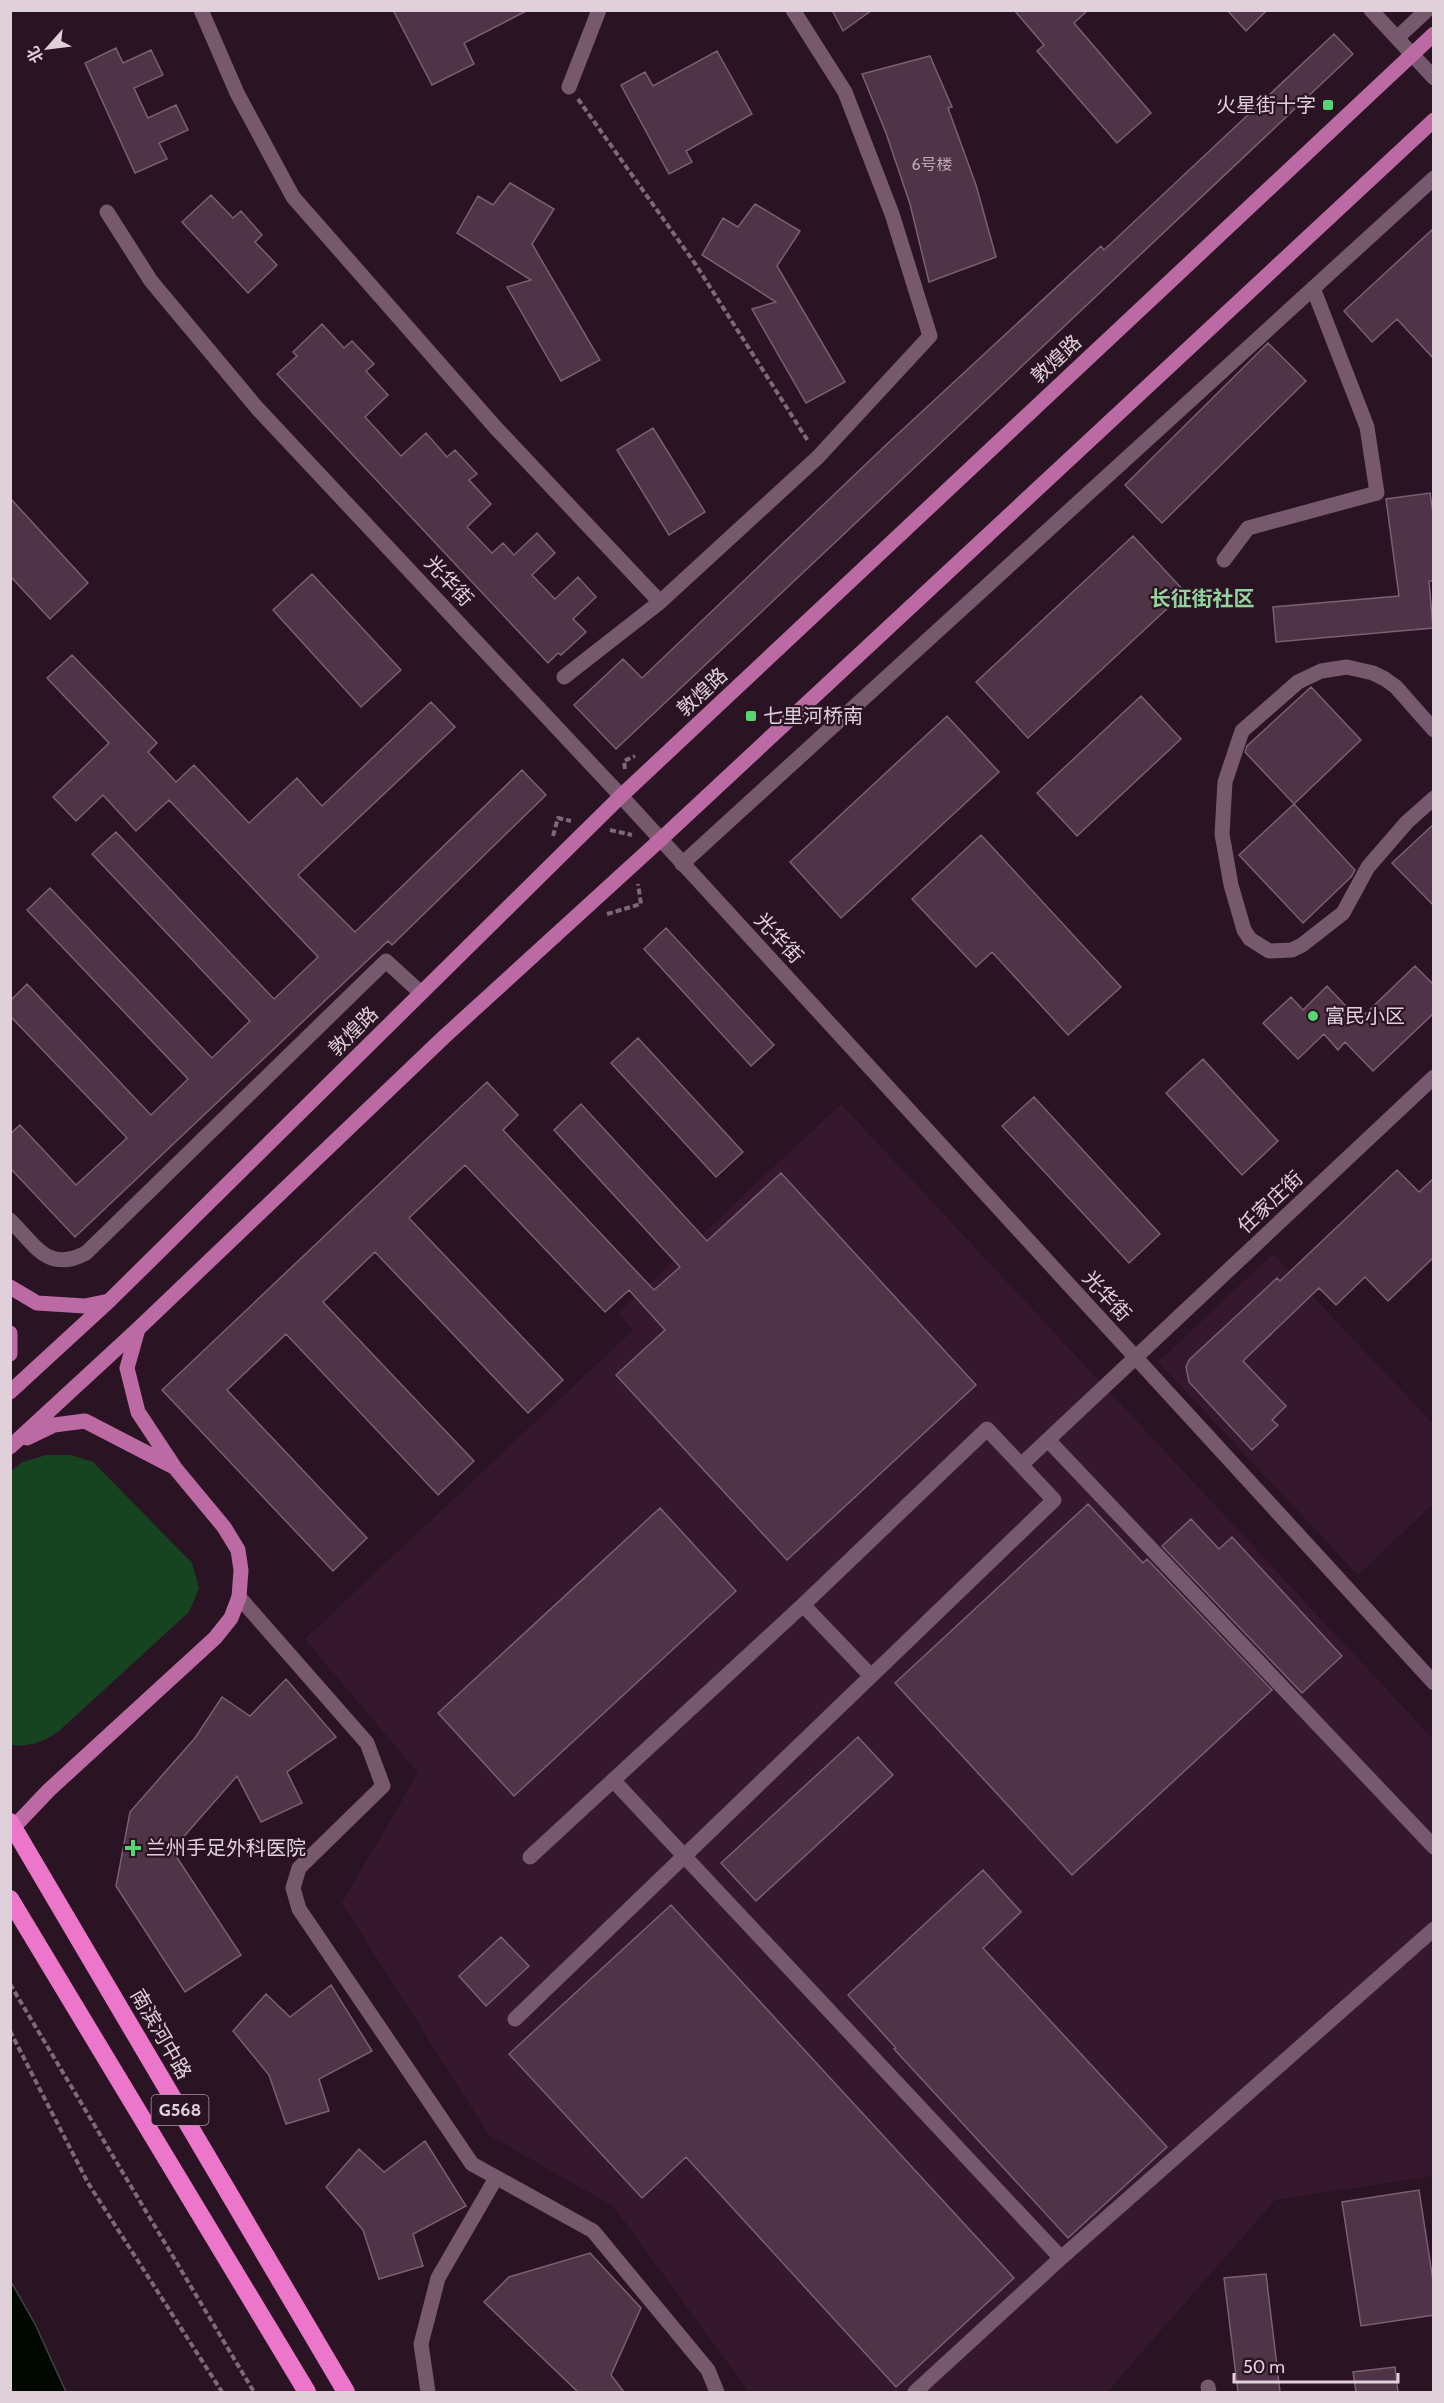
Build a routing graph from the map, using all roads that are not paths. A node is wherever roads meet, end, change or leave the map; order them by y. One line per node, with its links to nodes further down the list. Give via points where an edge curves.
1 (201, 10): 16 (street, via 237,93 293,197 495,427)
2 (599, 10): 10 (street)
3 (793, 10): 16 (street, via 845,92 892,214 930,336 818,457)
4 (1371, 10): 7 (street)
5 (1427, 10): 7 (street)
6 (1434, 34): 8 (main road, 敦煌路)
7 (1397, 38): 8 (street)
8 (1411, 54): 9 (street); 19 (main road, 敦煌路)
9 (1434, 78)
10 (569, 87)
11 (1434, 120): 21 (main road)
12 (1434, 178): 14 (street)
13 (107, 212): 19 (street, 光华街, via 151,281 257,408)
14 (1313, 288): 15 (street, via 1367,427 1377,493 1248,528); 22 (street)
15 (1224, 560)
16 (660, 603): 17 (street)
17 (564, 677)
18 (1434, 730): 20 (street, via 1385,679 1347,668 1309,675 1242,731 1225,782 1222,834 1231,885 1250,939 1269,951 1292,950 1302,945 1343,913 1368,867)
19 (621, 796): 21 (street, 光华街); 23 (main road, 敦煌路)
20 (1434, 798)
21 (660, 840): 22 (street, 光华街); 28 (main road, via 444,1037)
22 (682, 864): 31 (street, 光华街)
23 (421, 993): 25 (street, via 386,961 86,1252 71,1260 47,1258); 27 (main road, 敦煌路)
24 (1434, 1077): 31 (street, 任家庄街)
25 (10, 1220)
26 (10, 1287): 27 (main road, via 37,1303 85,1306)
27 (109, 1301): 32 (main road, 敦煌路)
28 (138, 1329): 34 (main road); 36 (main road, via 127,1368 138,1412)
29 (10, 1333): 30 (main road)
30 (10, 1354)
31 (1135, 1358): 33 (street, 任家庄街); 40 (street, 光华街)
32 (10, 1392)
33 (1048, 1440): 35 (street, 任家庄街); 43 (street)
34 (12, 1446): 36 (main road, via 54,1425 86,1421)
35 (1021, 1465): 38 (street, via 987,1428); 39 (street, via 1054,1500)
36 (175, 1468): 37 (main road, via 238,1550)
37 (239, 1597): 42 (main road, via 231,1618 215,1638); 49 (street, via 367,1743 383,1786 299,1868 293,1888 299,1910 472,2164)
38 (803, 1605): 39 (street); 41 (street)
39 (871, 1676): 44 (street)
40 (1434, 1683)
41 (613, 1780): 44 (street); 45 (street)
42 (12, 1827): 52 (highway, 南滨河中路 / G568)
43 (1434, 1847)
44 (684, 1856): 48 (street); 50 (street)
45 (530, 1857)
46 (10, 1899): 51 (highway, G568)
47 (1434, 1929): 50 (street)
48 (515, 2019)
49 (496, 2178): 53 (street, via 438,2278 421,2344); 54 (street, via 593,2231 708,2370)
50 (1061, 2258): 55 (street)
51 (307, 2392)
52 (346, 2392)
53 (428, 2392)
54 (717, 2392)
55 (915, 2392)

